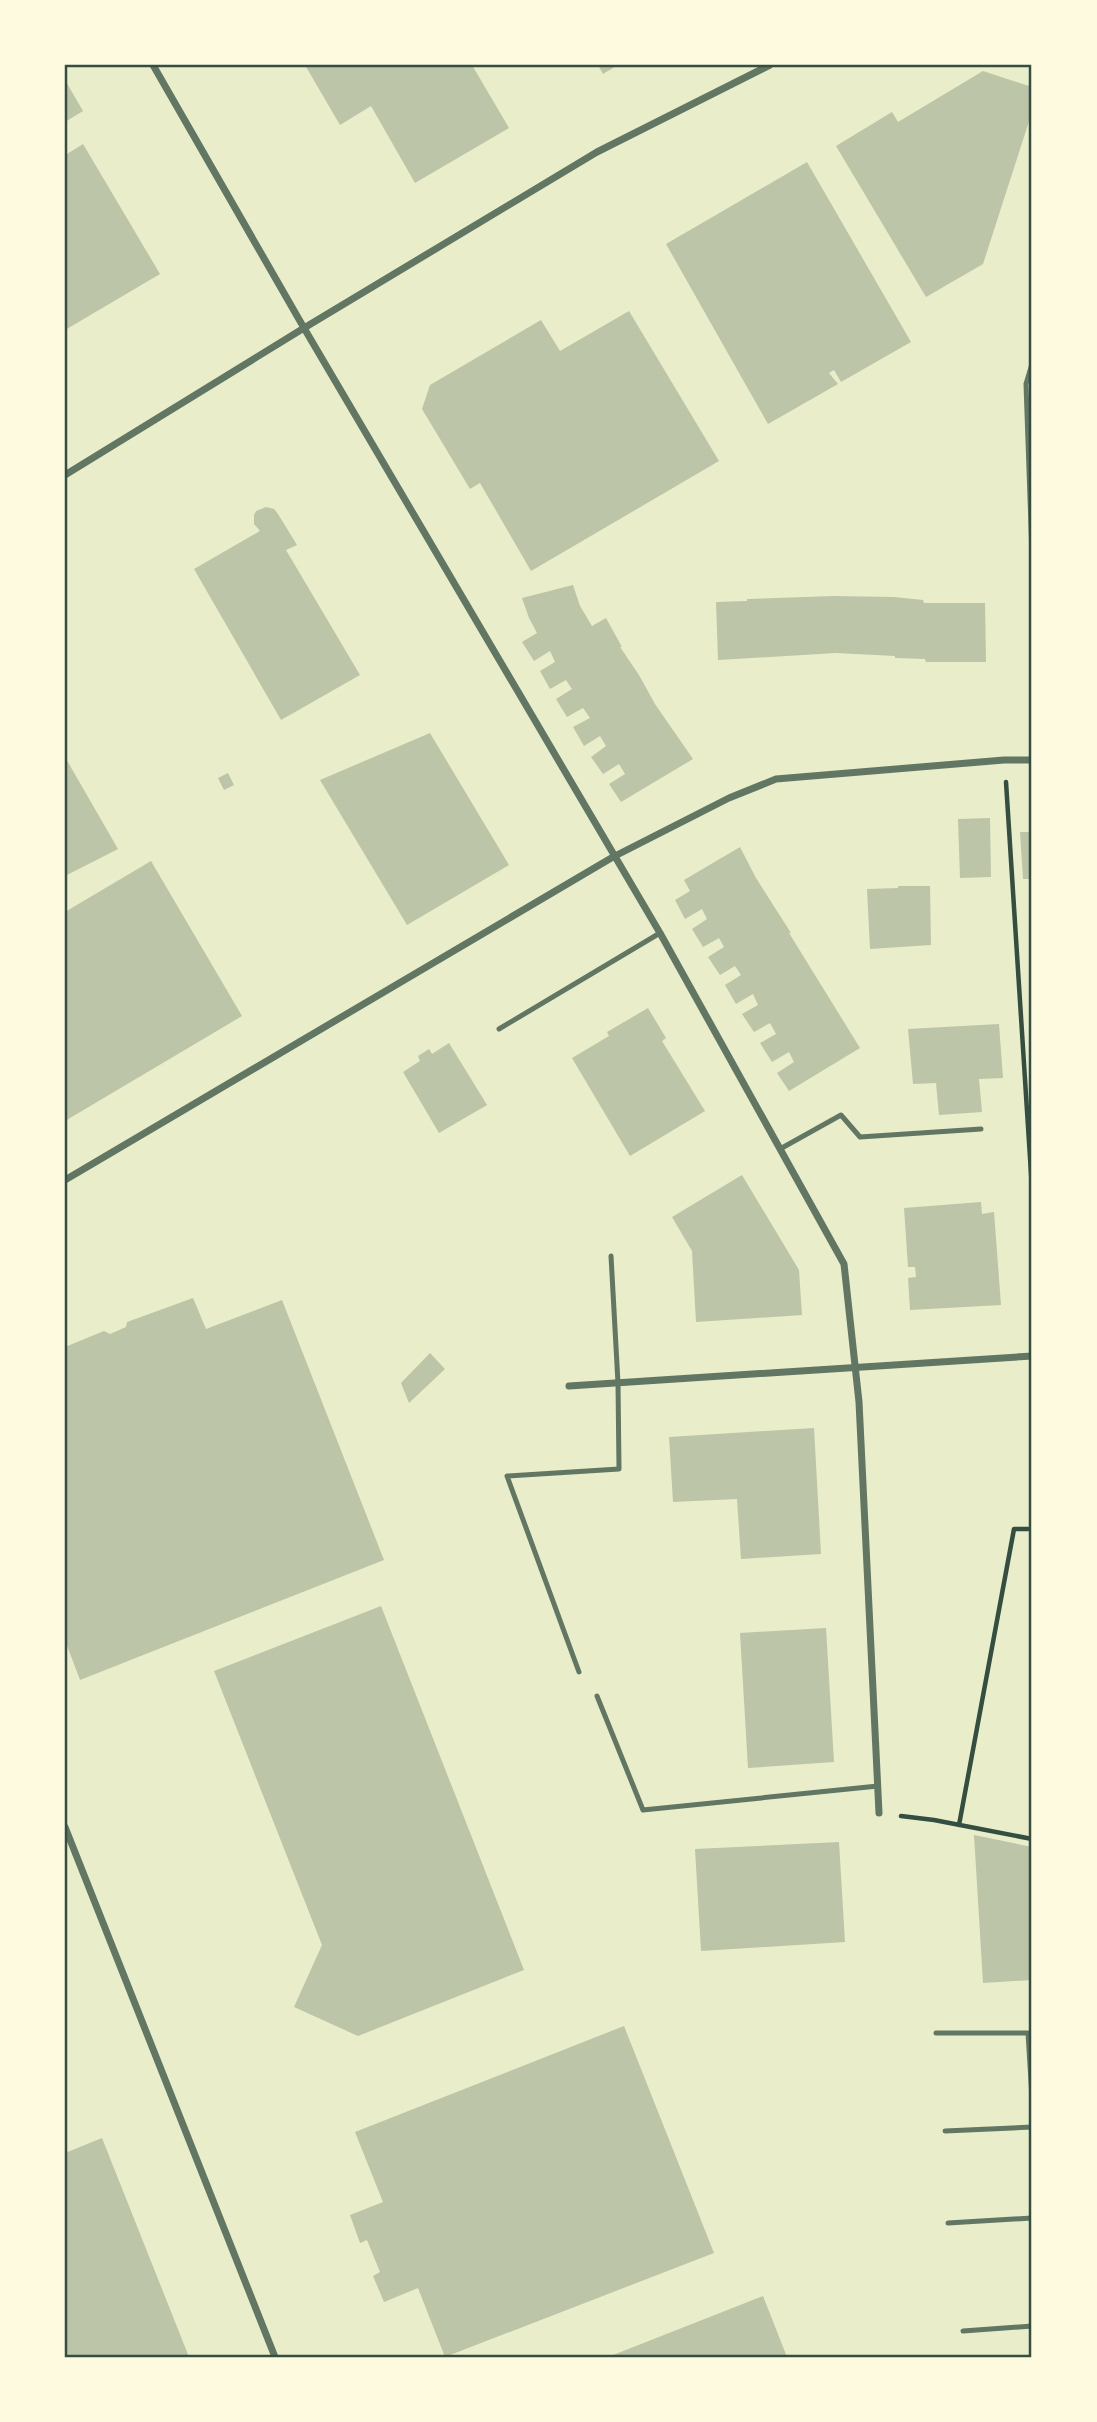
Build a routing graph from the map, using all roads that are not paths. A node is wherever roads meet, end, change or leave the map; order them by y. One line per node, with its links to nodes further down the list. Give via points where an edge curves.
1 (153, 65): 3 (street)
2 (770, 65): 3 (street, via 597,152)
3 (304, 328): 5 (street); 8 (street)
4 (1032, 364): 6 (lane, via 1026,384)
5 (65, 475)
6 (1032, 555)
7 (1032, 760): 8 (street, via 776,779)
8 (613, 857): 9 (street); 13 (street)
9 (660, 933): 10 (lane); 12 (street)
10 (499, 1030)
11 (981, 1129): 12 (lane, via 860,1137 841,1115)
12 (780, 1149): 16 (street, via 844,1264)
13 (65, 1180)
14 (611, 1256): 17 (lane)
15 (1032, 1356): 16 (street)
16 (856, 1367): 17 (street); 21 (street)
17 (618, 1383): 18 (street); 19 (lane, via 619,1469 507,1476)
18 (569, 1386)
19 (579, 1672)
20 (597, 1696): 21 (lane, via 643,1810)
21 (878, 1786): 22 (street)
22 (879, 1813)
23 (65, 1828): 32 (street)
24 (936, 2033): 25 (lane, via 1028,2033)
25 (1032, 2098)
26 (1032, 2127): 27 (lane)
27 (945, 2131)
28 (1032, 2218): 29 (lane)
29 (948, 2223)
30 (1032, 2326): 31 (lane)
31 (963, 2330)
32 (275, 2357)

